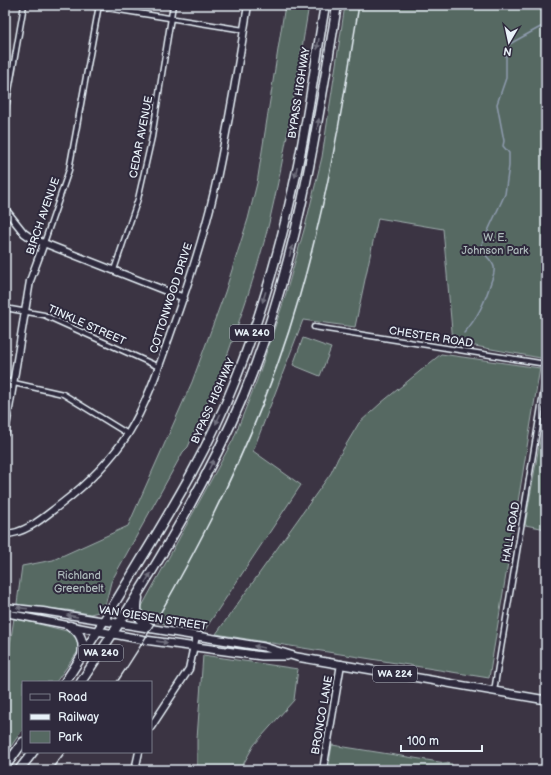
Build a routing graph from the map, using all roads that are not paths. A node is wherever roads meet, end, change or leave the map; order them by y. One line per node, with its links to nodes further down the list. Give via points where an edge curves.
1 (24, 5): 10 (street)
2 (88, 5): 7 (street)
3 (173, 5): 8 (street, CEDAR AVENUE)
4 (248, 5): 9 (street, COTTONWOOD DRIVE)
5 (325, 5): 29 (highway, BYPASS HIGHWAY / WA 240, one-way to 29, via 294,186 271,273 244,357 204,450)
6 (337, 5): 26 (highway, WA 240, one-way to 6, via 216,455 258,357 302,204 320,114)
7 (99, 6): 8 (street); 12 (street, BIRCH AVENUE, via 69,170)
8 (171, 18): 9 (street); 13 (street, CEDAR AVENUE, via 152,137 138,199)
9 (244, 30): 14 (street, COTTONWOOD DRIVE, via 214,192)
10 (5, 114)
11 (5, 209): 12 (street, via 24,233)
12 (44, 243): 13 (street); 16 (street, BIRCH AVENUE, via 30,282)
13 (114, 270): 14 (street)
14 (184, 298): 19 (street, COTTONWOOD DRIVE)
15 (5, 308): 16 (street, TINKLE STREET)
16 (25, 311): 19 (street, TINKLE STREET, via 44,315); 22 (street, BIRCH AVENUE)
17 (314, 327): 18 (street, CHESTER ROAD)
18 (546, 364)
19 (159, 367): 24 (street, COTTONWOOD DRIVE, via 146,400)
20 (546, 376): 42 (street, HALL ROAD)
21 (5, 381): 22 (street)
22 (13, 382): 23 (street, BIRCH AVENUE); 24 (street, via 63,394)
23 (5, 433)
24 (128, 434): 25 (street, COTTONWOOD DRIVE, via 71,497 26,528)
25 (5, 534)
26 (139, 592): 30 (highway, WA 240); 32 (highway, via 137,615)
27 (5, 607): 29 (street, VAN GIESEN STREET, one-way to 27)
28 (5, 613): 31 (street, VAN GIESEN STREET)
29 (105, 621): 30 (main road, VAN GIESEN STREET / WA 224); 33 (highway, BYPASS HIGHWAY / WA 240)
30 (120, 623): 32 (main road, VAN GIESEN STREET / WA 224); 34 (highway, WA 240)
31 (70, 626): 33 (street, VAN GIESEN STREET); 37 (highway, via 78,632 82,640)
32 (151, 628): 35 (main road, VAN GIESEN STREET / WA 224)
33 (98, 631): 34 (main road, VAN GIESEN STREET / WA 224); 37 (highway, BYPASS HIGHWAY / WA 240)
34 (113, 634): 36 (main road, VAN GIESEN STREET / WA 224, one-way to 36); 41 (highway, WA 240)
35 (196, 636): 36 (street); 38 (main road, VAN GIESEN STREET / WA 224, one-way to 35, via 264,648)
36 (194, 646): 38 (main road, VAN GIESEN STREET / WA 224, via 262,656); 44 (street, via 188,671)
37 (82, 657): 40 (highway, BYPASS HIGHWAY / WA 240)
38 (297, 657): 39 (main road, VAN GIESEN STREET / WA 224)
39 (341, 664): 42 (main road, VAN GIESEN STREET / WA 224); 51 (street, BRONCO LANE)
40 (66, 681)
41 (82, 681)
42 (494, 691): 43 (main road, VAN GIESEN STREET / WA 224)
43 (546, 700)
44 (152, 725)
45 (22, 743): 48 (highway)
46 (32, 753): 49 (highway)
47 (139, 753): 50 (street)
48 (5, 767)
49 (19, 770)
50 (135, 770)
51 (323, 770)

